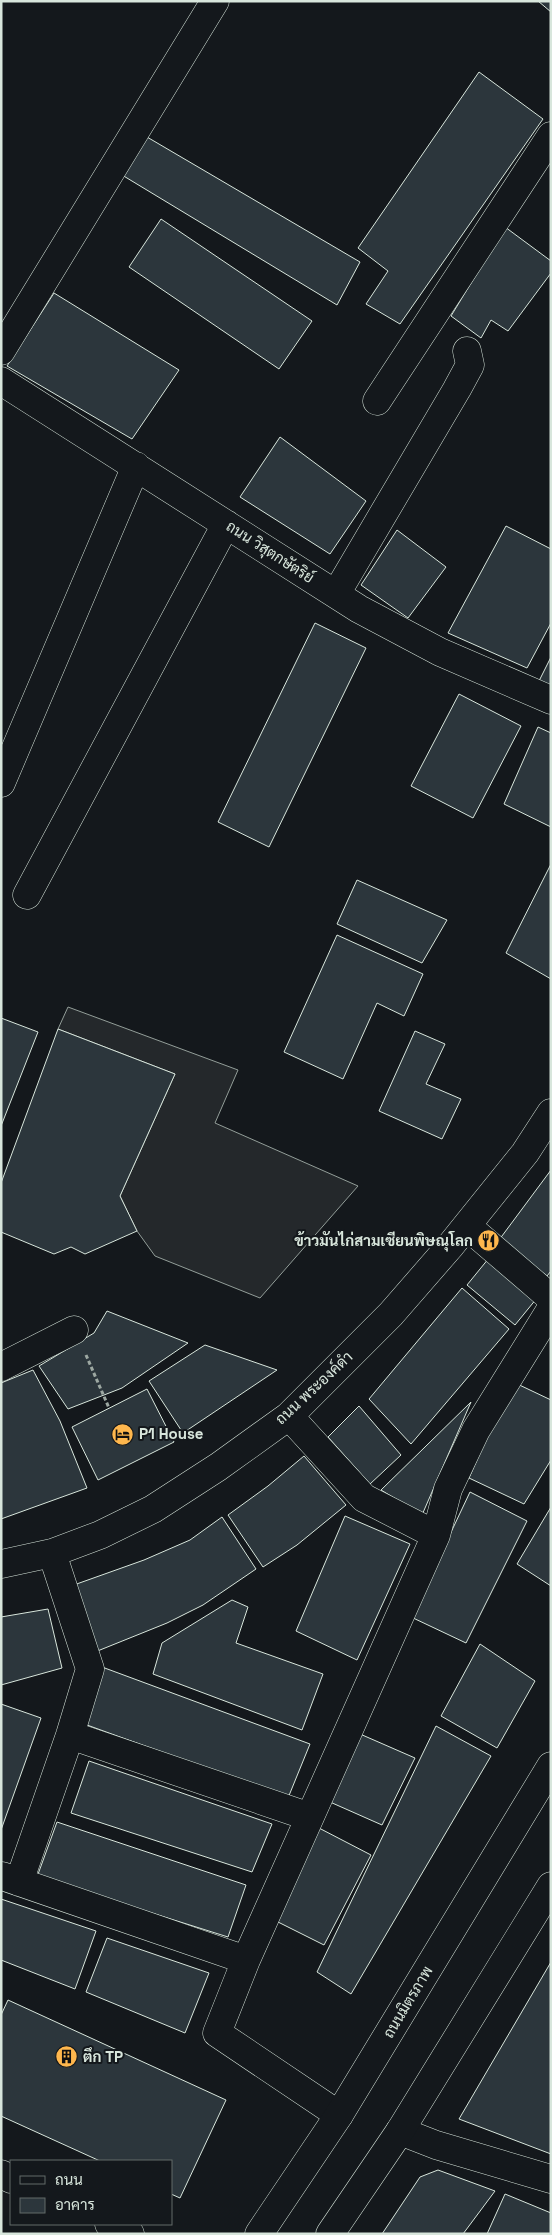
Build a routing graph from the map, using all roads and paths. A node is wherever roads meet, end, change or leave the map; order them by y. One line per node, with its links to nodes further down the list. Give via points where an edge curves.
1 (215, 1): 3 (street)
2 (551, 136): 6 (street)
3 (1, 351)
4 (467, 351): 9 (street, via 470,365)
5 (1, 381): 7 (street, ถนน วิสุตกษัตริย์)
6 (376, 401)
7 (136, 466): 8 (street, ถนน วิสุตกษัตริย์); 11 (street)
8 (226, 524): 9 (street, ถนน วิสุตกษัตริย์); 12 (street)
9 (336, 594): 10 (street, ถนน วิสุตกษัตริย์, via 440,652)
10 (551, 700)
11 (1, 783)
12 (27, 895)
13 (551, 1113): 14 (street, ถนน พระองค์ดำ, via 525,1153)
14 (467, 1226): 15 (street); 20 (street, ถนน พระองค์ดำ, via 391,1314)
15 (551, 1298)
16 (551, 1309): 21 (street, via 476,1430 448,1489)
17 (74, 1330): 18 (street); 19 (path)
18 (1, 1368)
19 (109, 1408)
20 (289, 1416): 21 (street, via 364,1498); 22 (street, ถนน พระองค์ดำ, via 153,1509 100,1535)
21 (436, 1535): 26 (street)
22 (52, 1553): 23 (street, ถนน พระองค์ดำ); 24 (street, via 90,1670)
23 (1, 1564)
24 (70, 1734): 26 (street); 27 (street)
25 (551, 1766): 30 (street, ถนนมิตรภาพ)
26 (310, 1818): 29 (street)
27 (10, 1878): 29 (street)
28 (550, 1891): 31 (street)
29 (246, 1960): 30 (street, via 217,2033)
30 (338, 2115): 35 (street, ถนนมิตรภาพ)
31 (400, 2131): 32 (street); 36 (street)
32 (551, 2179)
33 (111, 2225): 34 (street)
34 (130, 2234)
35 (259, 2234)
36 (330, 2234)

